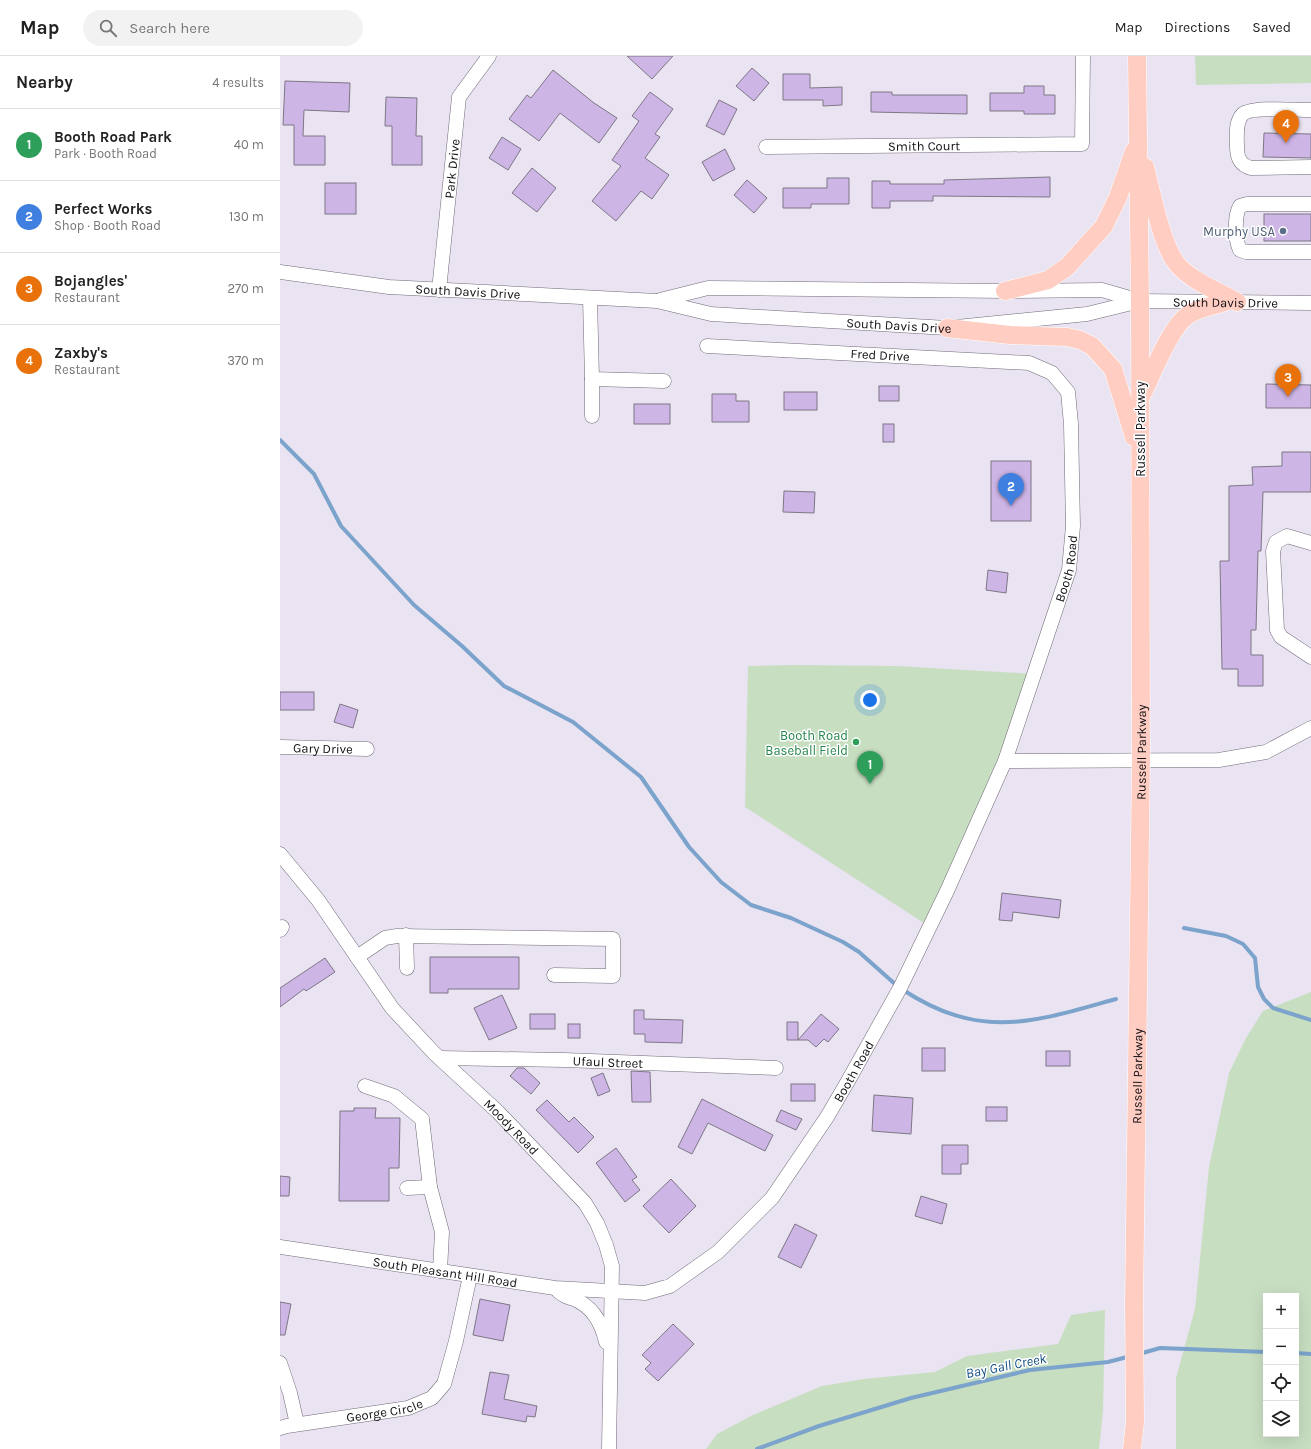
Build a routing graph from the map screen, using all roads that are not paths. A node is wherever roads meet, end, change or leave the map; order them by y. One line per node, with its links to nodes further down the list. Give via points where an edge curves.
1 (489, 56): 11 (street, Park Drive, via 459,97)
2 (1083, 56): 6 (street, Smith Court, via 1082,144)
3 (1137, 56): 5 (main road, Russell Parkway)
4 (1311, 110): 7 (street, via 1250,110 1241,116 1237,124 1237,155 1244,166)
5 (1138, 141): 12 (main road, via 1118,197 1104,226 1067,267 1048,280); 15 (main road, Russell Parkway); 16 (main road, via 1171,255 1195,278)
6 (766, 147)
7 (1311, 168)
8 (1311, 204): 9 (street, via 1247,204 1240,206 1237,211 1237,244 1240,250)
9 (1311, 252)
10 (280, 272): 11 (street, South Davis Drive, via 389,287)
11 (439, 290): 13 (street, South Davis Drive)
12 (1005, 291): 14 (street, South Davis Drive, via 708,288); 15 (street, South Davis Drive, via 1102,290)
13 (590, 298): 14 (street, South Davis Drive); 21 (street)
14 (657, 301): 18 (street, South Davis Drive, via 711,314)
15 (1140, 301): 16 (street, South Davis Drive); 18 (street, South Davis Drive, via 1087,314); 23 (main road, Russell Parkway)
16 (1231, 302): 17 (street, South Davis Drive); 23 (main road, via 1195,312 1182,320 1171,336)
17 (1311, 303)
18 (947, 328): 25 (main road, via 1010,335 1067,337 1092,346 1113,368)
19 (707, 346): 20 (street, Fred Drive, via 1029,363)
20 (1052, 373): 32 (street, Booth Road, via 1068,392 1071,424 1073,526 1069,570)
21 (592, 379): 22 (street); 24 (street)
22 (664, 381)
23 (1140, 399): 25 (main road, Russell Parkway)
24 (592, 416)
25 (1140, 457): 31 (main road, Russell Parkway)
26 (1311, 544): 27 (street, via 1287,536 1276,542 1273,551 1277,630 1281,637)
27 (1311, 657)
28 (1311, 728): 31 (street, via 1266,752 1219,760)
29 (280, 747): 30 (street, Gary Drive)
30 (367, 749)
31 (1141, 760): 32 (street); 53 (main road, Russell Parkway, via 1134,1306 1135,1422)
32 (1005, 761): 47 (street, Booth Road, via 900,988 827,1117 772,1198 718,1252 670,1286 645,1293)
33 (280, 854): 35 (street, Moody Road, via 318,900)
34 (406, 935): 35 (street, via 385,938); 36 (street); 37 (street, via 613,939 613,976)
35 (357, 958): 38 (street, Moody Road, via 392,1008)
36 (407, 968)
37 (554, 975)
38 (440, 1058): 39 (street, Ufaul Street); 47 (street, Moody Road, via 498,1112 585,1203 606,1245 612,1266)
39 (776, 1068)
40 (365, 1086): 41 (street, via 394,1096 422,1119)
41 (430, 1186): 42 (street); 44 (street, via 442,1232)
42 (407, 1188)
43 (280, 1247): 44 (street, South Pleasant Hill Road)
44 (440, 1271): 45 (street, South Pleasant Hill Road)
45 (470, 1276): 46 (street, South Pleasant Hill Road); 50 (street, George Circle, via 444,1384 432,1398 408,1408)
46 (555, 1288): 47 (street, South Pleasant Hill Road); 48 (street, via 566,1297 583,1304 598,1318)
47 (612, 1292): 48 (street, Moody Road)
48 (610, 1360): 52 (street, Moody Road)
49 (280, 1363): 50 (street)
50 (297, 1424): 51 (street, George Circle)
51 (280, 1428)
52 (609, 1449)
53 (1132, 1449)

